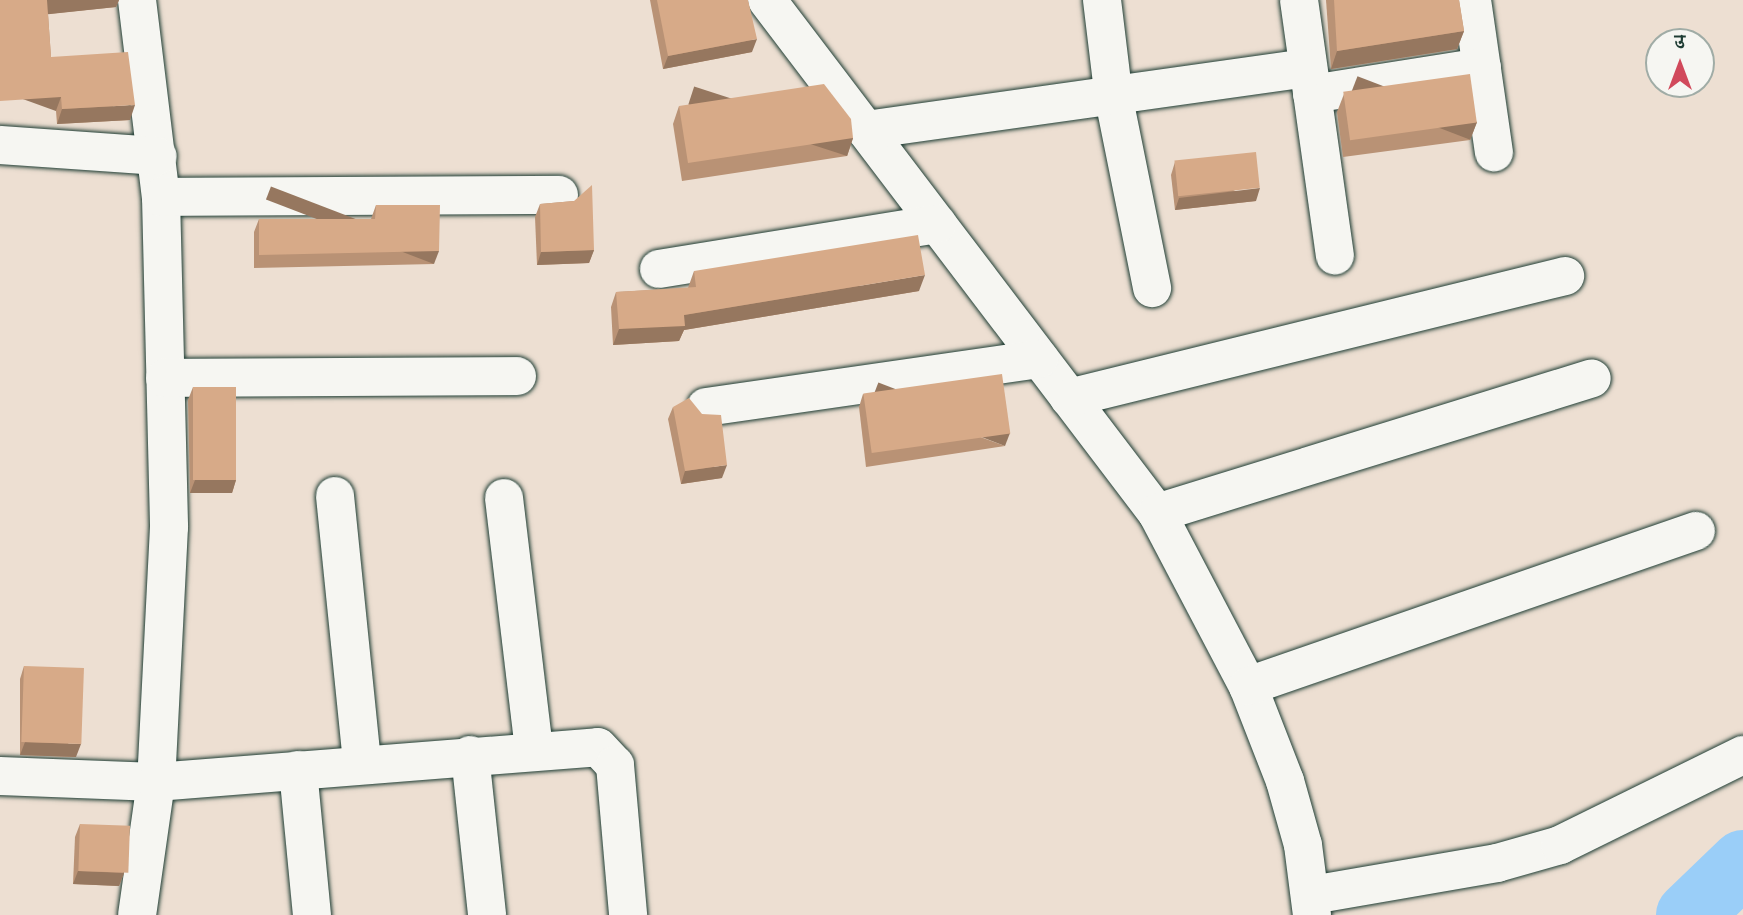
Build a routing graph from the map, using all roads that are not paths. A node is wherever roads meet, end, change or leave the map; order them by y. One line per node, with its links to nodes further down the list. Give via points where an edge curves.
1 (137, 0): 12 (street)
2 (767, 0): 9 (street)
3 (1102, 0): 8 (street)
4 (1299, 0): 7 (street)
5 (1472, 0): 6 (street)
6 (1482, 67): 7 (street); 11 (street)
7 (1310, 81): 8 (street); 16 (street)
8 (1114, 99): 9 (street); 19 (street)
9 (866, 130): 15 (street)
10 (0, 145): 12 (street)
11 (1493, 152)
12 (158, 156): 14 (street)
13 (559, 195): 14 (street)
14 (161, 197): 22 (street)
15 (937, 224): 17 (street); 20 (street)
16 (1335, 255)
17 (659, 268)
18 (1565, 276): 24 (street)
19 (1152, 288)
20 (1040, 359): 24 (street); 25 (street)
21 (517, 376): 22 (street)
22 (165, 378): 37 (street, via 169,527)
23 (1592, 378): 28 (street)
24 (1069, 398): 28 (street)
25 (706, 407)
26 (335, 496): 34 (street)
27 (504, 498): 31 (street)
28 (1157, 513): 30 (street)
29 (1696, 531): 30 (street)
30 (1248, 686): 38 (street, via 1285,781)
31 (534, 750): 32 (street); 42 (street, via 585,745 612,756)
32 (470, 755): 34 (street); 41 (street)
33 (1743, 755): 38 (street, via 1560,845)
34 (362, 764): 35 (street)
35 (298, 770): 37 (street); 40 (street)
36 (0, 776): 37 (street)
37 (156, 782): 39 (street)
38 (1312, 905)
39 (137, 915)
40 (312, 915)
41 (487, 915)
42 (628, 915)

